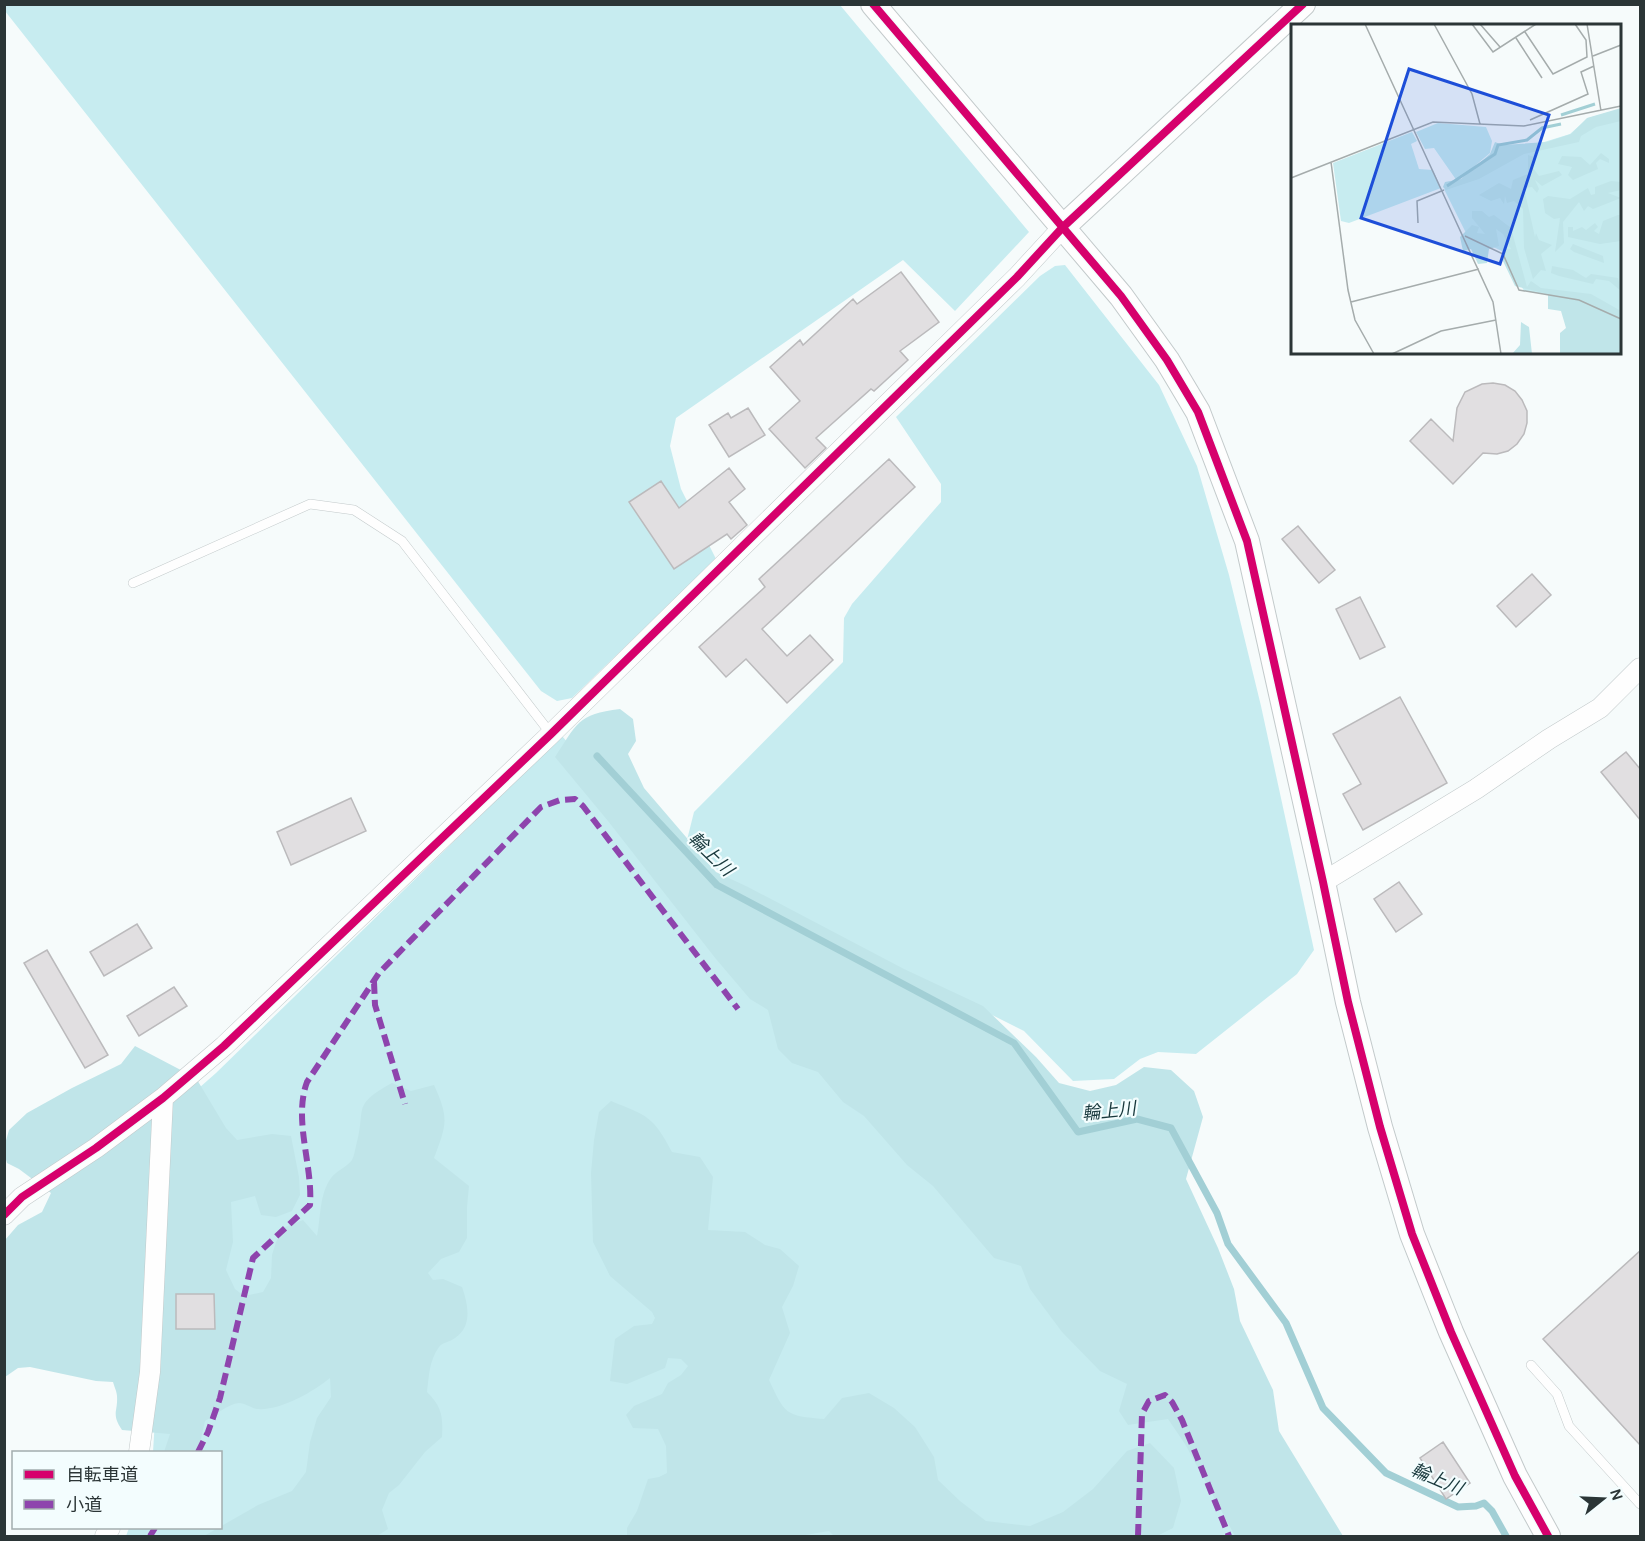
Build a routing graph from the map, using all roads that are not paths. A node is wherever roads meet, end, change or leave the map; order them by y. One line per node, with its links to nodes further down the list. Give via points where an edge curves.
1 (873, 4): 3 (street)
2 (1303, 4): 3 (street)
3 (1064, 227): 6 (street); 7 (street, via 1134,314 1198,412 1247,541)
4 (133, 583): 6 (lane, via 310,504 354,510 402,541)
5 (1641, 668): 7 (street, via 1600,708)
6 (551, 734): 8 (street, via 224,1046)
7 (1323, 882): 13 (street, via 1380,1127 1412,1234 1464,1363 1515,1476)
8 (163, 1098): 9 (street, via 22,1197); 11 (street, via 150,1372)
9 (4, 1215)
10 (1531, 1365): 12 (lane, via 1557,1394 1569,1426)
11 (139, 1451)
12 (1641, 1504)
13 (1548, 1536)

